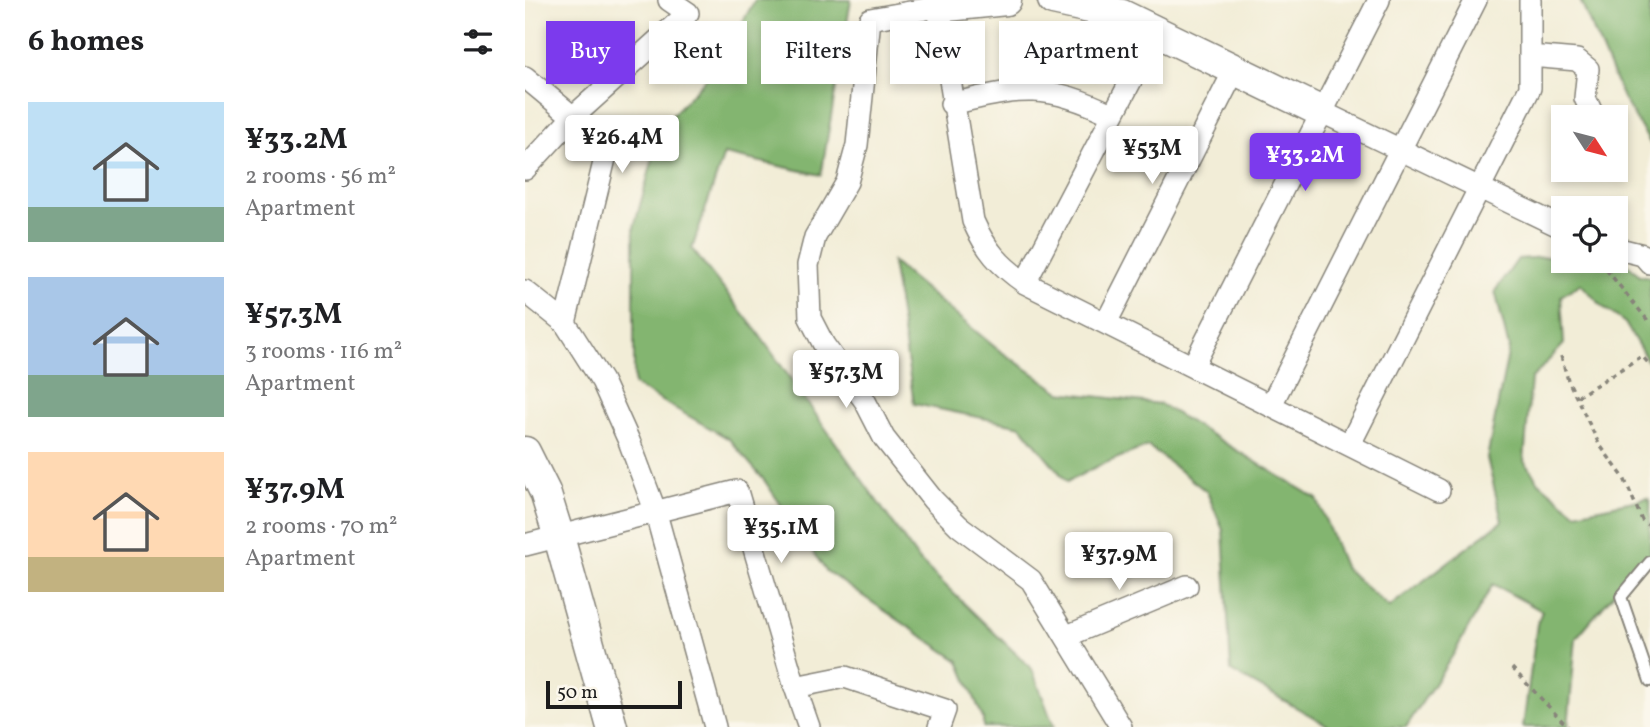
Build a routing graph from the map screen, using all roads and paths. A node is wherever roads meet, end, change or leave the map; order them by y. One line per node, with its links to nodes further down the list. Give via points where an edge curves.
1 (669, 0): 18 (street, via 688,13)
2 (1006, 0): 7 (street)
3 (1053, 0): 8 (street)
4 (1379, 0): 16 (street)
5 (1476, 0): 19 (street)
6 (1531, 0): 10 (street)
7 (937, 3): 14 (street); 45 (street, via 870,19 857,145 847,182 815,237 808,265 810,317 884,438 915,478 959,526 1031,580)
8 (1135, 21)
9 (1163, 34): 11 (street)
10 (1530, 56): 15 (street, via 1577,60 1588,69); 21 (street, via 1529,88)
11 (1235, 69): 16 (street); 29 (street)
12 (525, 77): 18 (street)
13 (1129, 84): 17 (street)
14 (951, 104): 17 (street, via 1006,90 1042,90 1075,97); 26 (street, via 973,221 998,264)
15 (1588, 105)
16 (1322, 112): 19 (street); 33 (street)
17 (1113, 115): 26 (street)
18 (574, 116): 20 (street); 28 (street, via 608,146)
19 (1400, 150): 21 (street); 35 (street)
20 (525, 169)
21 (1477, 188): 22 (street); 36 (street)
22 (1551, 222)
23 (1628, 251): 24 (street)
24 (1650, 263)
25 (1609, 273): 30 (path)
26 (1025, 283): 29 (street)
27 (525, 291): 28 (street)
28 (565, 323): 39 (street, via 602,381)
29 (1106, 323): 33 (street)
30 (1650, 323)
31 (1561, 356): 34 (path)
32 (1650, 365): 34 (path, via 1642,356)
33 (1193, 366): 35 (street)
34 (1577, 397): 40 (path, via 1599,444 1624,478 1642,520)
35 (1271, 405): 36 (street)
36 (1350, 444): 38 (street)
37 (525, 452): 41 (street, via 545,492)
38 (1439, 490)
39 (655, 510): 41 (street); 48 (street, via 737,491); 50 (street)
40 (1650, 526)
41 (559, 537): 42 (street); 49 (street)
42 (525, 545)
43 (1650, 562): 47 (lane, via 1621,597)
44 (1187, 586): 45 (street)
45 (1067, 636): 53 (street)
46 (1512, 668): 54 (path)
47 (1650, 681)
48 (795, 687): 51 (street); 52 (street, via 845,677 945,710)
49 (612, 727)
50 (715, 727)
51 (809, 727)
52 (939, 727)
53 (1121, 727)
54 (1568, 727)

